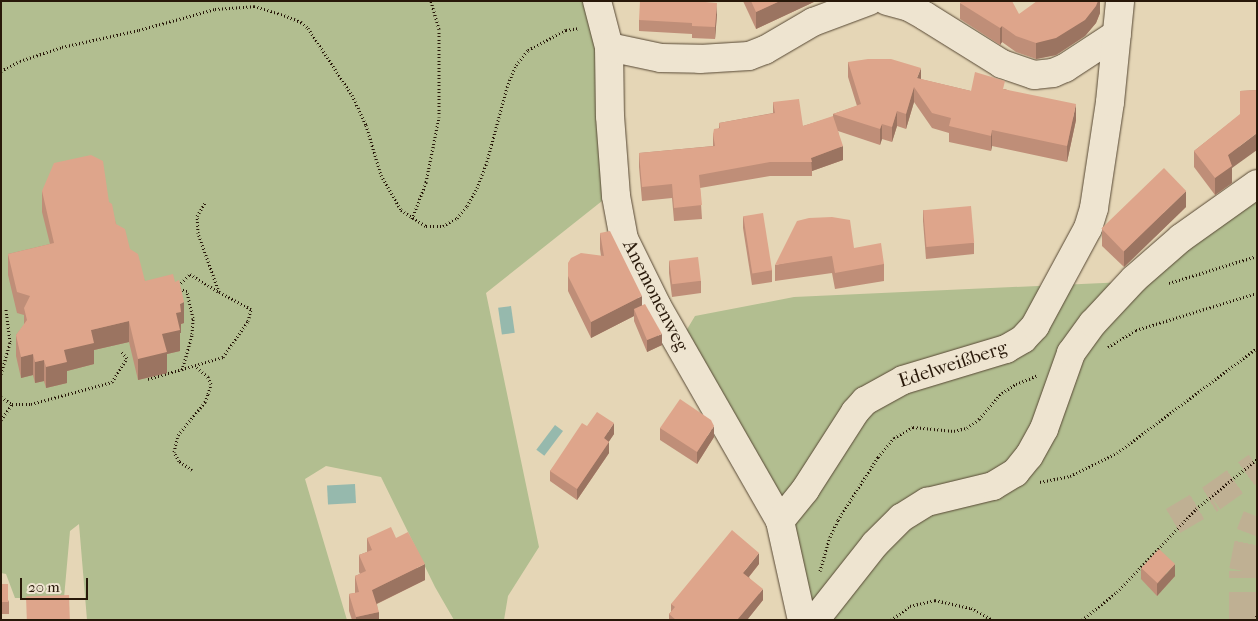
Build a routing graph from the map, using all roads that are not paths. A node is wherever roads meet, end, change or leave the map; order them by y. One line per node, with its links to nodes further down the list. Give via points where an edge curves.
1 (869, 1): 4 (street, via 813,22 749,56 662,58)
2 (886, 1): 5 (street, via 925,16 1002,64 1034,75 1065,68)
3 (1120, 1): 5 (street, Edelweißberg)
4 (603, 24): 7 (street, Anemonenweg, via 616,196 627,246 709,400)
5 (1117, 34): 7 (street, Edelweißberg, via 1092,216 1035,326 1023,339 1006,349 903,380 865,401)
6 (1257, 184): 9 (street, via 1181,238 1134,279 1081,337 1071,353 1044,429 1015,473 993,486 927,502 901,518 875,544)
7 (780, 521): 8 (street)
8 (802, 620)
9 (815, 620)

